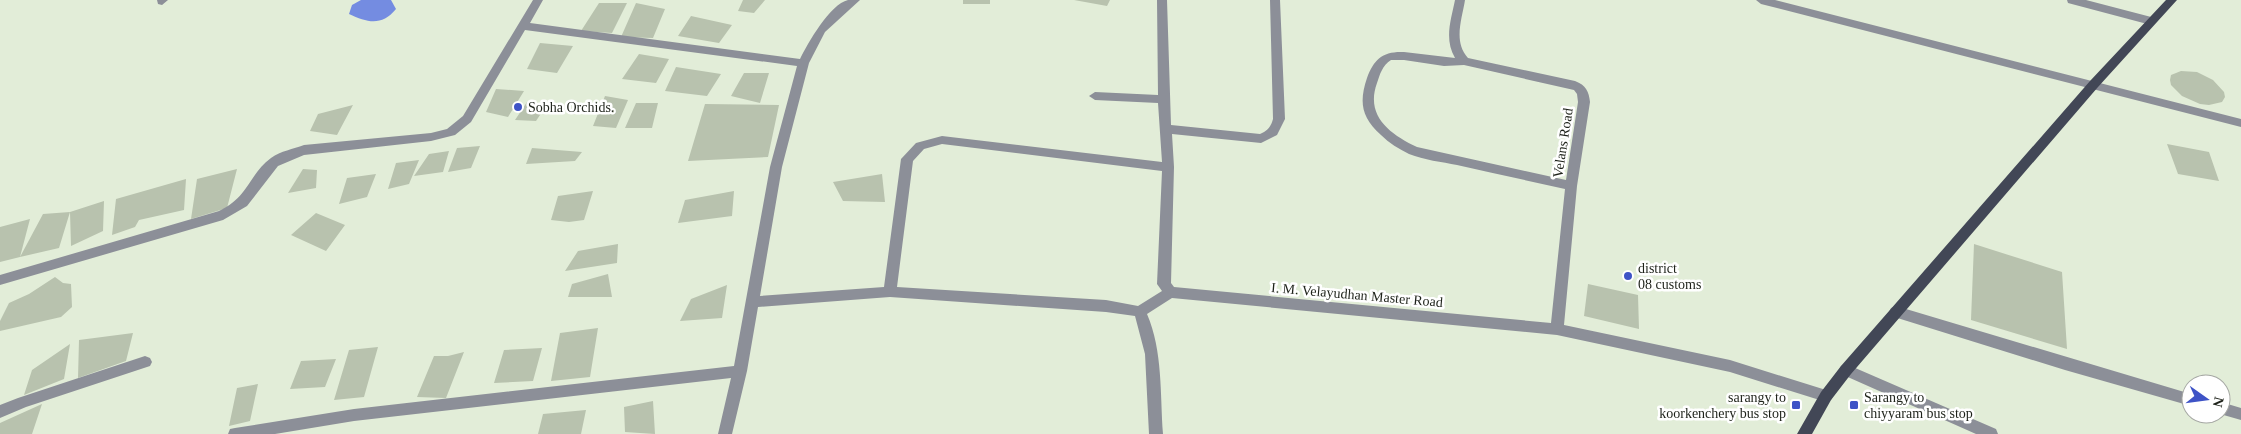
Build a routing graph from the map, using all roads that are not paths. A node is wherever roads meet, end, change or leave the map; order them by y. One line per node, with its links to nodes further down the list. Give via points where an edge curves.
1 (538, 0): 10 (street)
2 (855, 0): 12 (street, via 821,30)
3 (1162, 0): 15 (street)
4 (1276, 0): 17 (street, via 1279,119 1271,135 1261,139)
5 (1460, 0): 11 (street, via 1453,46 1456,55)
6 (1761, 0): 13 (street)
7 (2072, 0): 9 (street)
8 (2172, 0): 9 (main road)
9 (2151, 21): 13 (main road)
10 (522, 26): 12 (street); 20 (street, via 467,119 451,132 287,154 270,165 245,200 227,213)
11 (1464, 61): 19 (street, Velans Road, via 1567,83 1583,91); 19 (street, via 1453,64 1395,56 1386,58 1378,65 1366,99 1377,124 1395,142 1414,151)
12 (803, 63): 23 (street, via 776,167)
13 (2094, 84): 16 (street); 25 (main road)
14 (1095, 96): 15 (street)
15 (1164, 99): 17 (street)
16 (2241, 123)
17 (1166, 129): 18 (street)
18 (1168, 167): 21 (street, via 942,140 920,146 907,159); 22 (street, via 1164,284)
19 (1571, 186): 26 (street, Velans Road)
20 (0, 280)
21 (890, 292): 23 (street); 24 (street, via 1113,306)
22 (1170, 292): 24 (street); 26 (street, I. M. Velayudhan Master Road)
23 (752, 302): 29 (street)
24 (1140, 312): 35 (street, via 1146,322 1150,342)
25 (1896, 312): 28 (main road); 31 (street)
26 (1557, 328): 30 (street, I. M. Velayudhan Master Road, via 1730,366)
27 (145, 362): 32 (street)
28 (1846, 370): 30 (main road); 37 (street)
29 (740, 371): 33 (street, via 354,415); 34 (street)
30 (1826, 396): 36 (main road)
31 (2181, 397)
32 (0, 412)
33 (235, 434)
34 (725, 434)
35 (1156, 434)
36 (1804, 434)
37 (1991, 434)

